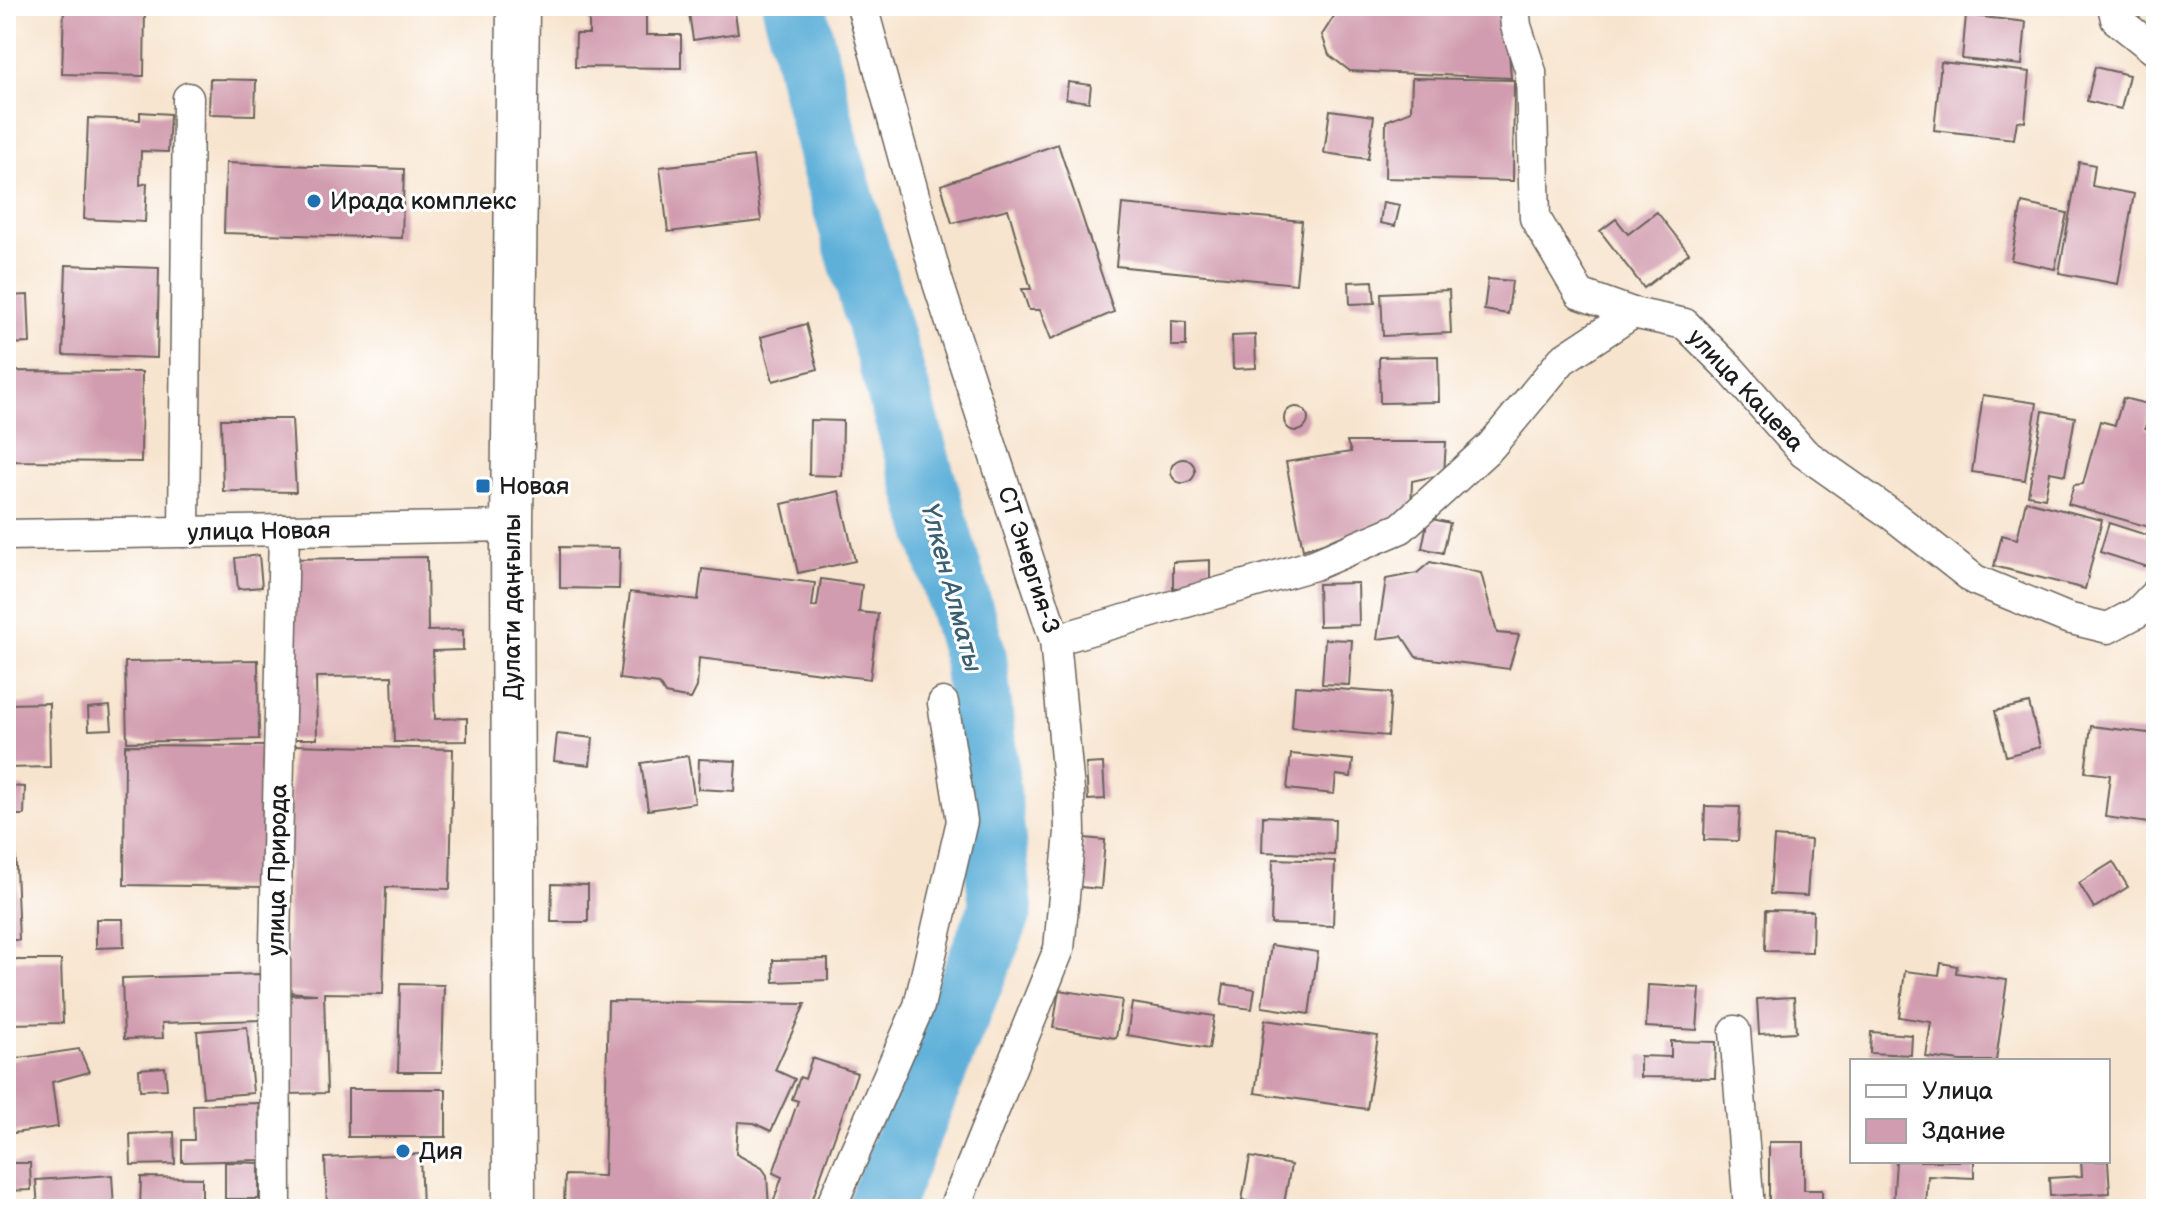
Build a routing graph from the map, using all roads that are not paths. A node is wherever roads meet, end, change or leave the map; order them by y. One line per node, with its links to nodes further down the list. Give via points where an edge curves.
1 (518, 6): 8 (main road, Дулати даңғылы)
2 (862, 6): 13 (street, СТ Энергия-3, via 938,283)
3 (1514, 6): 7 (street, улица Кацева, via 1531,72 1535,218 1580,294)
4 (2113, 6): 5 (street, via 2116,19)
5 (2156, 51)
6 (188, 98): 10 (street)
7 (1633, 313): 12 (street, улица Кацева, via 1685,324 1804,453 1975,580 2067,618 2108,628 2138,612); 13 (street, via 1562,360 1491,446 1401,528 1314,565)
8 (512, 526): 9 (street, улица Новая); 17 (main road, Дулати даңғылы)
9 (284, 530): 10 (street, улица Новая); 16 (street, улица Природа, via 275,944)
10 (184, 532): 11 (street, улица Новая)
11 (6, 535)
12 (2156, 593)
13 (1055, 640): 19 (street, СТ Энергия-3, via 1070,832 1059,949)
14 (943, 703): 18 (street, via 962,821 919,1006)
15 (1735, 1031): 20 (street)
16 (276, 1209)
17 (514, 1209)
18 (830, 1209)
19 (954, 1209)
20 (1749, 1209)

